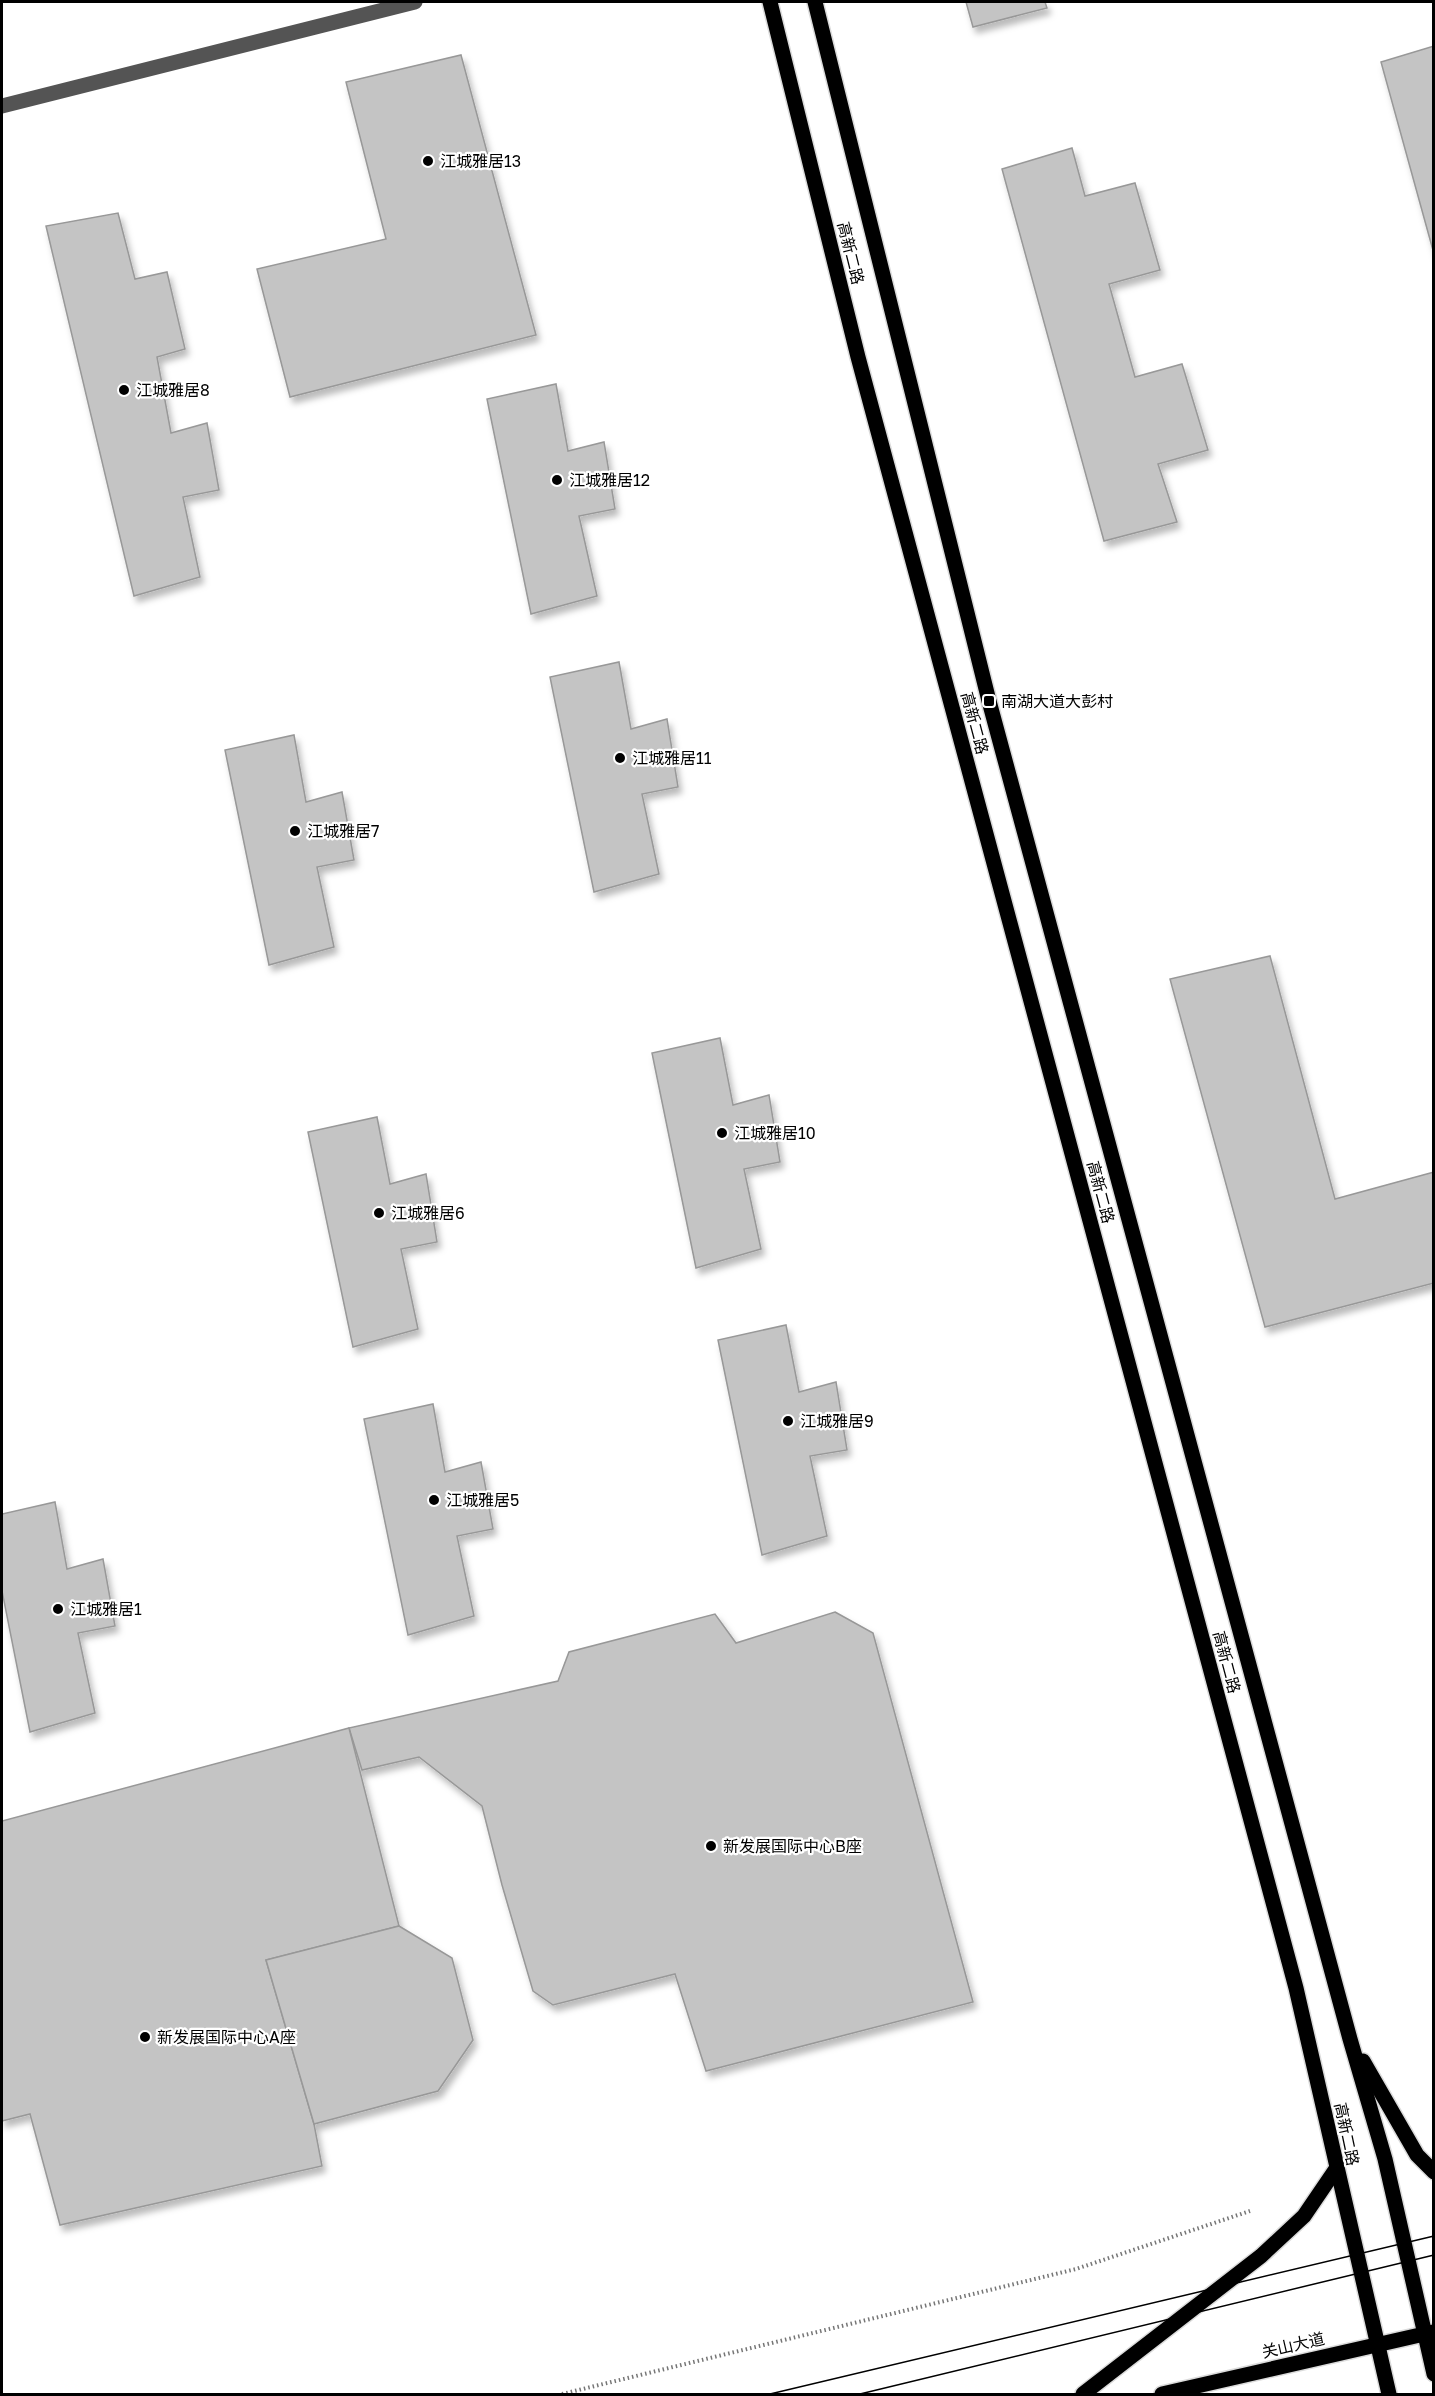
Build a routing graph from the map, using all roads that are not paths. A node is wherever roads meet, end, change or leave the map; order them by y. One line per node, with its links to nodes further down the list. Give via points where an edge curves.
1 (415, 2): 4 (street)
2 (770, 2): 6 (main road, 高新二路, via 858,357 1293,1976)
3 (815, 2): 5 (main road, 高新二路, via 989,701)
4 (2, 106)
5 (1350, 2039): 7 (main road, via 1417,2155); 8 (main road, 高新二路)
6 (1336, 2169): 9 (main road, 高新二路); 11 (main road, via 1304,2216 1261,2256)
7 (1434, 2172)
8 (1429, 2333): 9 (main road, 关山大道); 10 (main road, 高新二路)
9 (1377, 2345): 12 (main road, 关山大道); 13 (main road, 高新二路)
10 (1434, 2374)
11 (1083, 2394)
12 (1161, 2394)
13 (1389, 2394)

